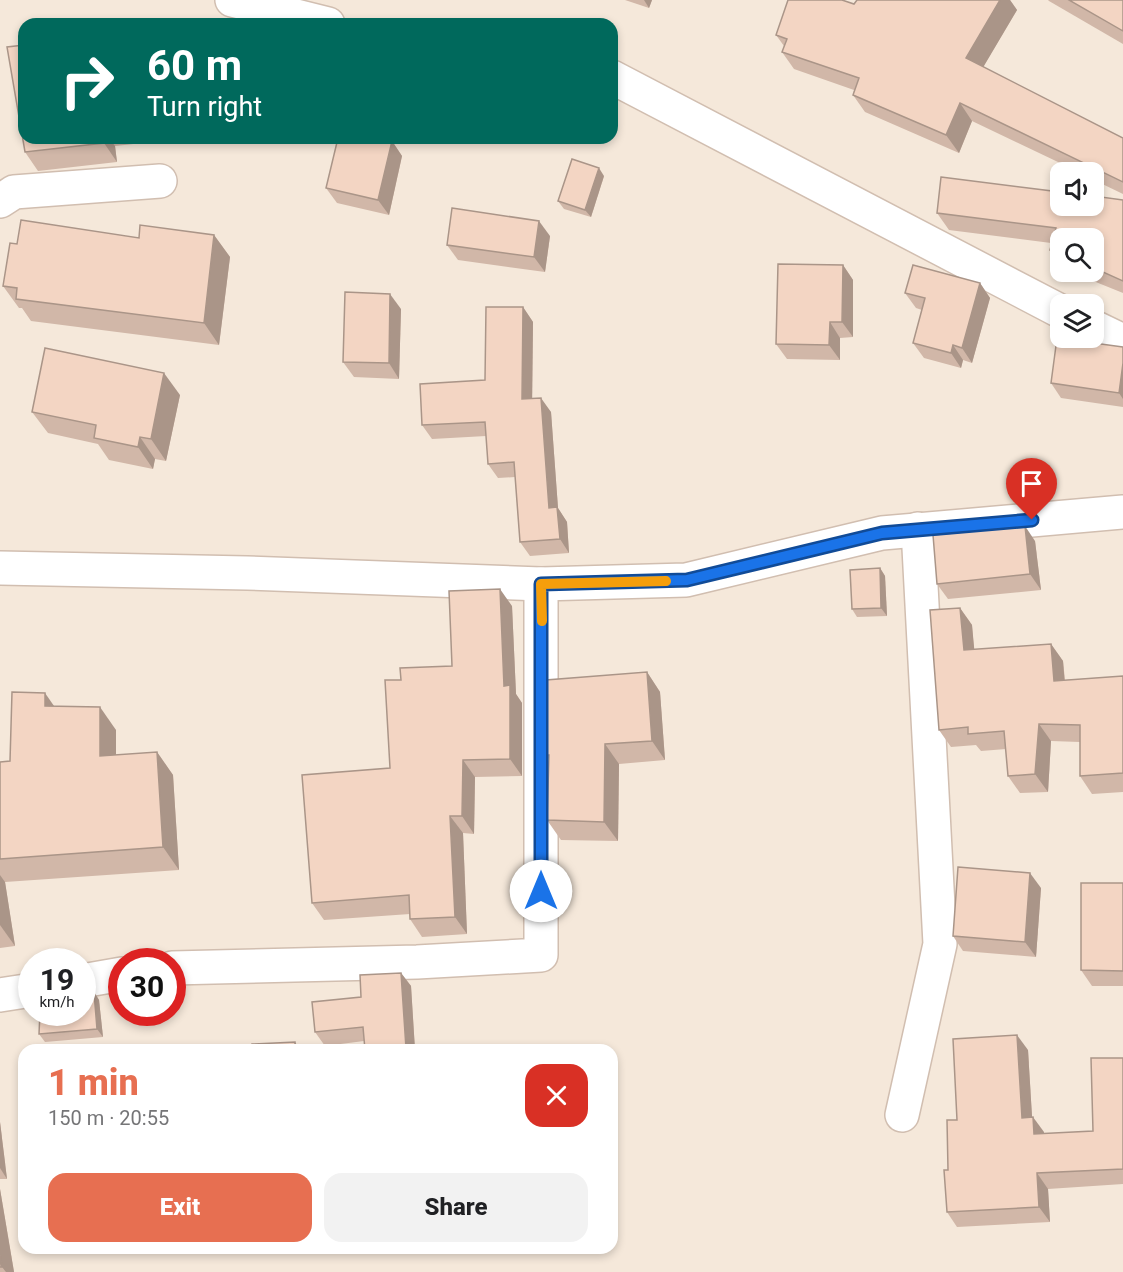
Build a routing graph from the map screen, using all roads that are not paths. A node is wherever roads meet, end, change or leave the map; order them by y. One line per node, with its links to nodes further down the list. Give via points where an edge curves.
1 (232, 0): 2 (street)
2 (304, 18)
3 (618, 80): 6 (street)
4 (159, 182): 5 (street, via 14,192)
5 (0, 201)
6 (1050, 306)
7 (1104, 332): 8 (street)
8 (1123, 341)
9 (1123, 512): 10 (street)
10 (918, 529): 12 (street, via 882,533 687,580); 16 (street, via 940,944)
11 (0, 568): 12 (street)
12 (541, 584): 13 (street, via 541,955)
13 (186, 968)
14 (18, 992): 15 (street)
15 (0, 995)
16 (902, 1115)

